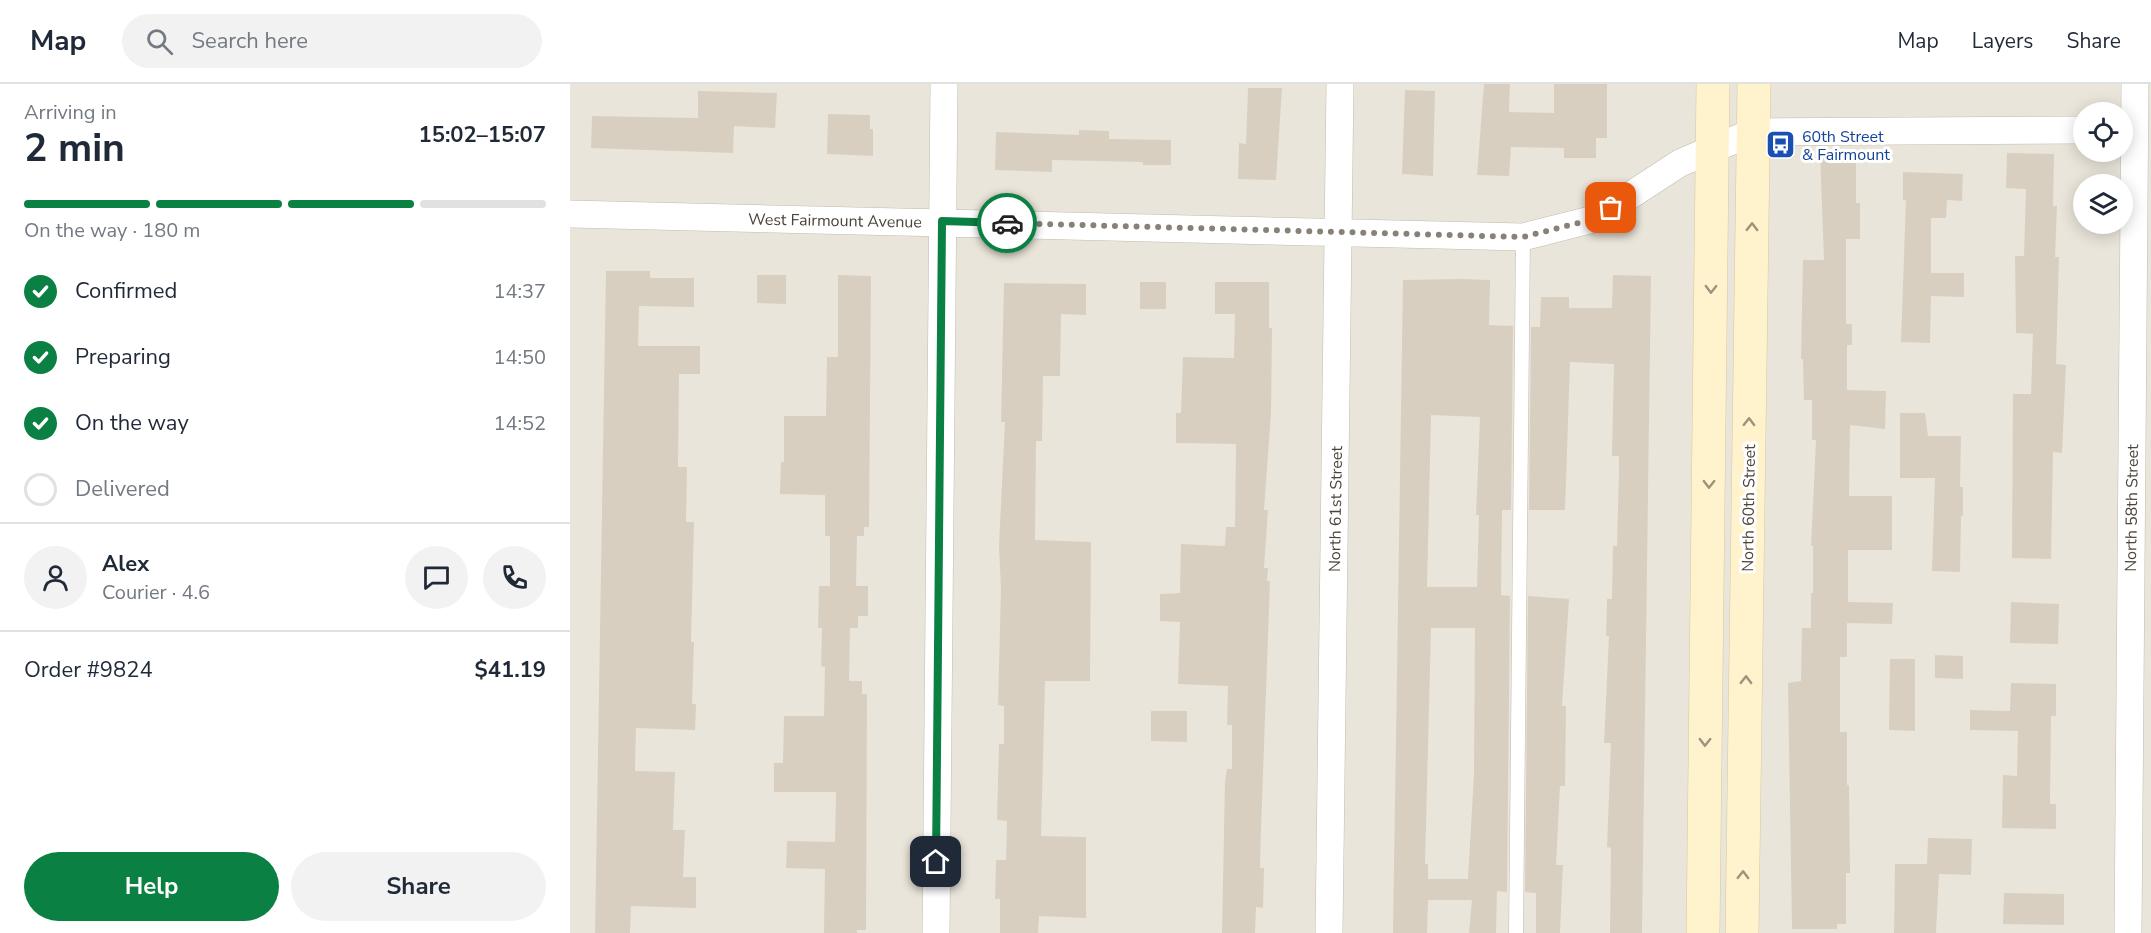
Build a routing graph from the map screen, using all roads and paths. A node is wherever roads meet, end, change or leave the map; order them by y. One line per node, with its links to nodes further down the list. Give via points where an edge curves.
1 (944, 84): 13 (street)
2 (1340, 84): 14 (street, North 61st Street)
3 (1713, 84): 10 (main road)
4 (1754, 84): 8 (main road, North 60th Street)
5 (2135, 84): 6 (street, North 58th Street)
6 (2133, 102)
7 (2073, 130): 8 (street, West Fairmount Avenue)
8 (1753, 132): 10 (street, West Fairmount Avenue); 20 (main road, North 60th Street, one-way to 8)
9 (2133, 144): 11 (street, North 58th Street)
10 (1713, 149): 15 (street, West Fairmount Avenue, via 1680,163 1594,219); 19 (main road, one-way to 19)
11 (2143, 180): 21 (street, North 58th Street)
12 (570, 214): 13 (street, West Fairmount Avenue)
13 (942, 221): 14 (street, West Fairmount Avenue); 16 (street)
14 (1338, 232): 15 (street, West Fairmount Avenue); 17 (street, North 61st Street)
15 (1523, 237): 18 (lane)
16 (936, 933)
17 (1329, 933)
18 (1516, 933)
19 (1703, 933)
20 (1742, 933)
21 (2127, 933)

